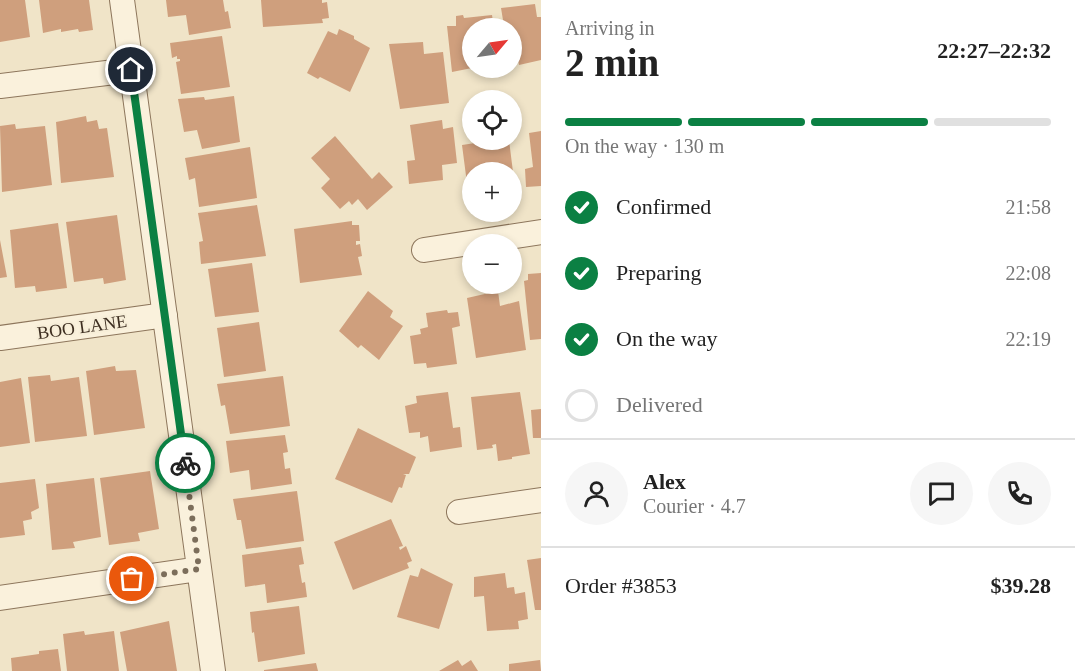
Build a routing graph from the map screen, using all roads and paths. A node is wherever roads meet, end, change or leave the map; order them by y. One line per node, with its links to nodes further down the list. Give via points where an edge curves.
1 (122, 0): 2 (street)
2 (131, 70): 3 (street); 6 (street)
3 (0, 86)
4 (541, 232): 5 (street)
5 (424, 250)
6 (165, 315): 7 (street, BOO LANE); 10 (street)
7 (0, 338)
8 (541, 500): 9 (street)
9 (459, 512)
10 (199, 569): 11 (street); 12 (street)
11 (0, 598)
12 (213, 671)

